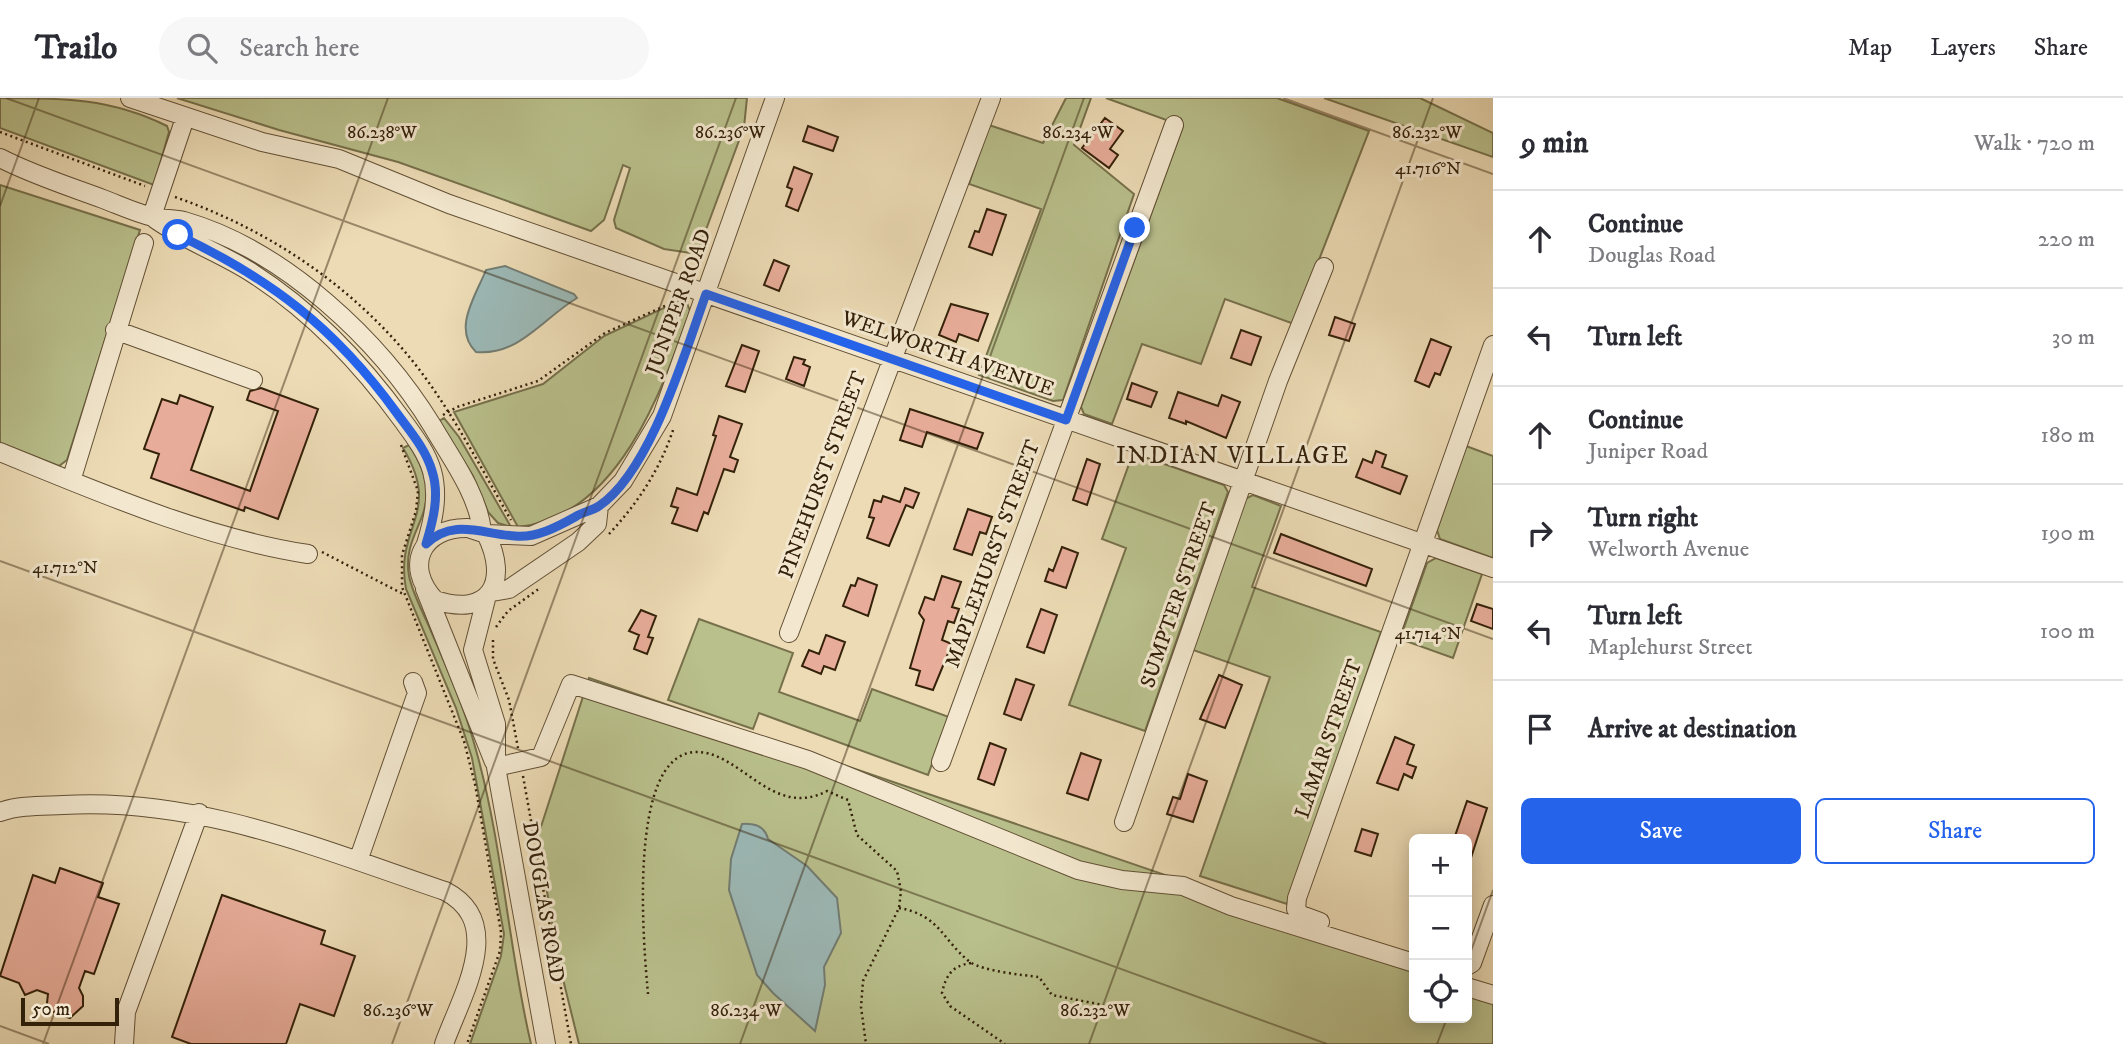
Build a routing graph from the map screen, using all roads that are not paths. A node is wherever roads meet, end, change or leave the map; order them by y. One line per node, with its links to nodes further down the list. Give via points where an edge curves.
1 (130, 98): 4 (street, WELWORTH AVENUE)
2 (775, 98): 12 (street, JUNIPER ROAD)
3 (991, 98): 15 (street, PINEHURST STREET)
4 (185, 118): 9 (street); 12 (street, WELWORTH AVENUE, via 339,159 449,204)
5 (1174, 125): 17 (street, MAPLEHURST STREET)
6 (0, 158): 8 (street)
7 (0, 165): 8 (street)
8 (26, 171): 9 (street)
9 (152, 216): 22 (street, via 183,221 252,251 348,323 417,401 465,483); 23 (street, via 279,292 360,366 407,428 432,471 435,506)
10 (144, 243): 13 (street)
11 (1324, 267): 19 (street, SUMPTER STREET)
12 (706, 294): 15 (street, WELWORTH AVENUE); 21 (street, JUNIPER ROAD, via 649,443)
13 (115, 330): 16 (street); 20 (street)
14 (1493, 345): 24 (street, LAMAR STREET)
15 (891, 358): 17 (street, WELWORTH AVENUE); 29 (street, PINEHURST STREET)
16 (253, 380)
17 (1066, 420): 19 (street, WELWORTH AVENUE); 31 (street, MAPLEHURST STREET)
18 (0, 452): 20 (street)
19 (1243, 480): 24 (street, WELWORTH AVENUE); 37 (street, SUMPTER STREET)
20 (71, 481): 25 (street, via 221,535)
21 (599, 506): 22 (street, JUNIPER ROAD, via 531,536); 28 (street, JUNIPER ROAD, via 597,524 578,542 509,589)
22 (484, 533): 23 (street, via 468,528 445,530); 28 (street, via 496,553 498,568)
23 (426, 544): 27 (street, via 419,567)
24 (1422, 544): 26 (street, WELWORTH AVENUE); 40 (street, LAMAR STREET, via 1296,909 1301,915)
25 (308, 554)
26 (1493, 568)
27 (425, 589): 28 (street, via 435,600 449,604 466,605); 32 (street, DOUGLAS ROAD)
28 (489, 596): 32 (street, DOUGLAS ROAD, via 473,650 496,723)
29 (789, 633)
30 (413, 682): 38 (street, via 418,693)
31 (941, 762)
32 (496, 767): 42 (street, via 536,760 546,752 571,684 808,761 1078,870 1183,886 1231,906); 47 (street, DOUGLAS ROAD)
33 (0, 801): 34 (street)
34 (18, 808): 35 (street); 36 (street, via 141,805)
35 (0, 812)
36 (199, 813): 38 (street); 45 (street, via 126,1012)
37 (1124, 822)
38 (358, 861): 46 (street, via 446,891 471,913 478,939 475,957)
39 (1493, 905): 41 (street)
40 (1409, 953)
41 (1472, 958)
42 (1409, 961)
43 (1472, 989): 44 (street)
44 (1493, 995)
45 (124, 1044)
46 (444, 1044)
47 (546, 1044)

